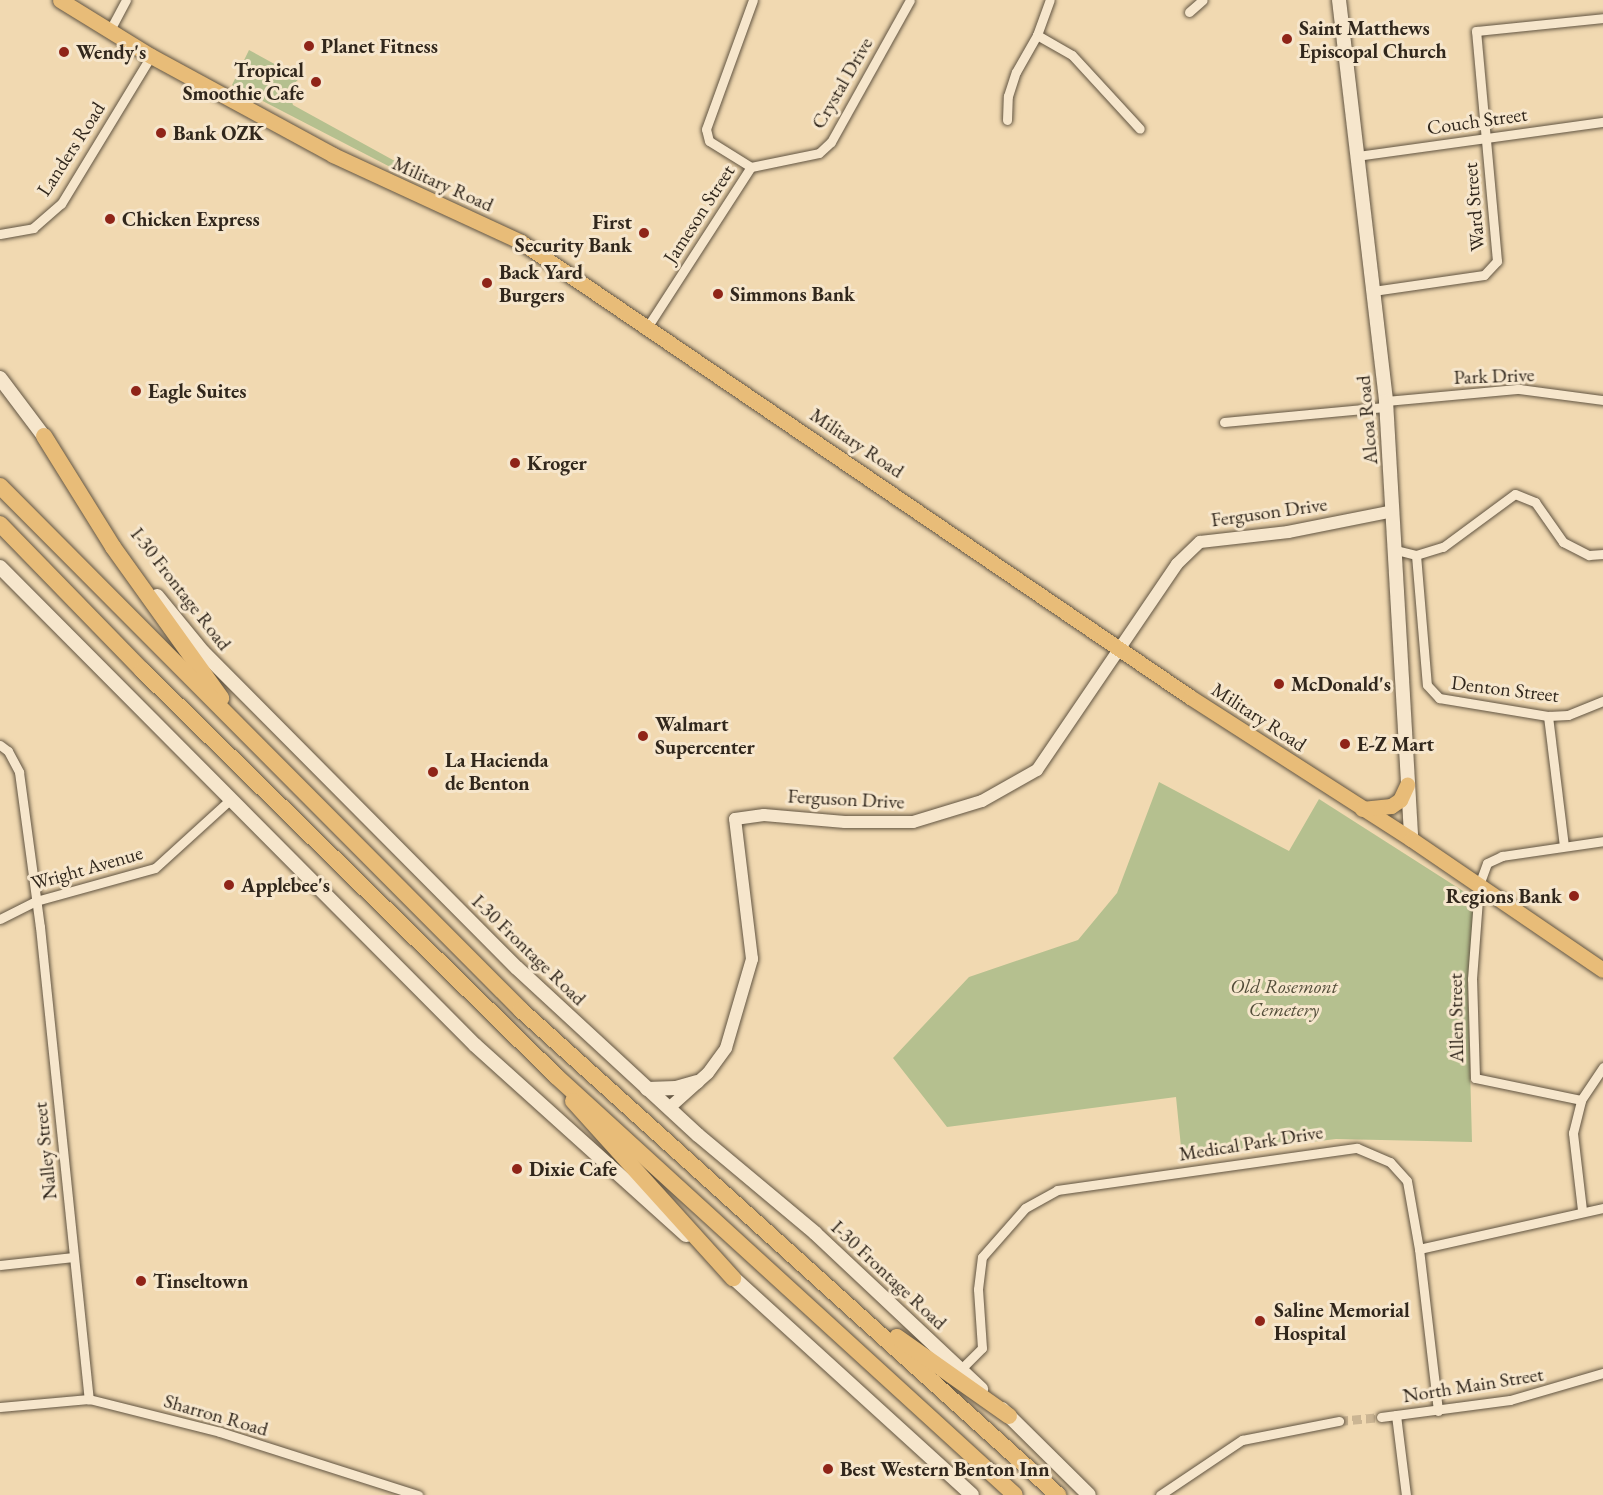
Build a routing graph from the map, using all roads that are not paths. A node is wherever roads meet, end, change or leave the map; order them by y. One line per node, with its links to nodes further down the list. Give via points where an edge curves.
1 (60, 0): 10 (main road, Military Road)
2 (126, 0): 10 (street)
3 (753, 0): 18 (street, Jameson Street, via 706,129 710,141)
4 (910, 0): 18 (street, Crystal Drive, via 831,142 819,153)
5 (1050, 0): 11 (street)
6 (1203, 0): 8 (street)
7 (1340, 0): 17 (main road, Alcoa Road)
8 (1189, 12)
9 (1603, 18): 16 (street, Ward Street, via 1476,31)
10 (110, 30): 12 (main road, Military Road)
11 (1038, 35): 13 (street, via 1016,72 1008,96); 15 (street, via 1072,56)
12 (151, 56): 19 (street, Landers Road, via 61,204 33,228); 21 (main road, Military Road, via 333,155 521,242)
13 (1007, 120)
14 (1603, 122): 16 (street, Couch Street)
15 (1140, 129)
16 (1486, 138): 17 (street, Couch Street); 20 (street, Ward Street, via 1497,261 1491,271)
17 (1357, 156): 20 (main road, Alcoa Road)
18 (751, 167): 21 (street, Jameson Street)
19 (0, 234)
20 (1373, 291): 24 (main road, Alcoa Road)
21 (648, 326): 34 (main road, Military Road)
22 (0, 378): 26 (main road, I-30 Frontage Road)
23 (1603, 400): 24 (street, Park Drive, via 1519,389)
24 (1386, 404): 25 (street, Park Drive); 28 (main road, Alcoa Road)
25 (1224, 422)
26 (44, 436): 37 (highway, via 113,547); 52 (main road, I-30 Frontage Road, via 160,600 203,652 517,968)
27 (0, 486): 37 (highway)
28 (1393, 512): 30 (main road, Alcoa Road); 34 (street, Ferguson Drive, via 1288,532 1200,542 1177,564)
29 (0, 524): 50 (highway, via 142,670)
30 (1396, 550): 32 (street); 39 (main road, Alcoa Road)
31 (1603, 554): 32 (street, via 1589,555 1563,542 1535,502 1515,494 1443,548)
32 (1416, 555): 36 (street, Denton Street, via 1427,685 1439,698)
33 (0, 567): 40 (main road)
34 (1120, 650): 41 (main road, Military Road); 51 (street, Ferguson Drive, via 1037,770 982,801 913,822 845,822 764,815 735,819 752,959 726,1048)
35 (1603, 701): 36 (street, Denton Street, via 1568,715)
36 (1548, 716): 44 (street)
37 (249, 738): 61 (highway, via 521,1010)
38 (0, 745): 46 (street, Nalley Street, via 8,750 19,772)
39 (1407, 785): 41 (main road, via 1400,800 1391,806); 42 (main road, Alcoa Road)
40 (232, 798): 46 (street, Wright Avenue, via 155,868); 60 (main road, via 493,1062)
41 (1362, 809): 42 (main road, Military Road)
42 (1412, 839): 45 (main road, Military Road)
43 (1603, 841): 44 (street)
44 (1564, 846): 45 (street, via 1502,856 1487,863)
45 (1479, 885): 48 (main road, Military Road); 53 (street, Allen Street, via 1472,979 1475,1078)
46 (36, 901): 47 (street, Wright Avenue); 58 (street, Nalley Street)
47 (0, 919)
48 (1603, 970)
49 (1603, 1066): 53 (street)
50 (556, 1076): 60 (highway, via 584,1117); 75 (highway)
51 (697, 1082): 52 (main road, via 669,1089); 54 (street, Ferguson Drive)
52 (647, 1089): 54 (main road, I-30 Frontage Road)
53 (1581, 1100): 56 (street, via 1573,1133)
54 (669, 1108): 62 (main road, I-30 Frontage Road, via 815,1233)
55 (1603, 1208): 56 (street)
56 (1582, 1210): 57 (street)
57 (1419, 1249): 62 (street, Medical Park Drive, via 1407,1181 1390,1162 1357,1148 1057,1190 1025,1208 982,1257 978,1289 982,1347); 66 (street, Medical Park Drive)
58 (74, 1257): 59 (street); 64 (street, Nalley Street)
59 (0, 1265)
60 (733, 1278): 74 (main road)
61 (842, 1298): 68 (highway); 76 (highway)
62 (960, 1370): 68 (main road, I-30 Frontage Road)
63 (1603, 1373): 66 (street, North Main Street, via 1544,1392)
64 (89, 1399): 65 (street, Sharron Road); 71 (street, Sharron Road, via 220,1432)
65 (0, 1407)
66 (1438, 1411): 67 (street, North Main Street)
67 (1396, 1415): 69 (street, North Main Street); 79 (street)
68 (1009, 1416): 77 (main road, I-30 Frontage Road)
69 (1381, 1417)
70 (1339, 1421): 78 (street, via 1242,1440)
71 (380, 1484): 72 (street); 73 (street, Sharron Road)
72 (379, 1495)
73 (418, 1495)
74 (972, 1495)
75 (1015, 1495)
76 (1058, 1495)
77 (1089, 1495)
78 (1160, 1495)
79 (1406, 1495)

